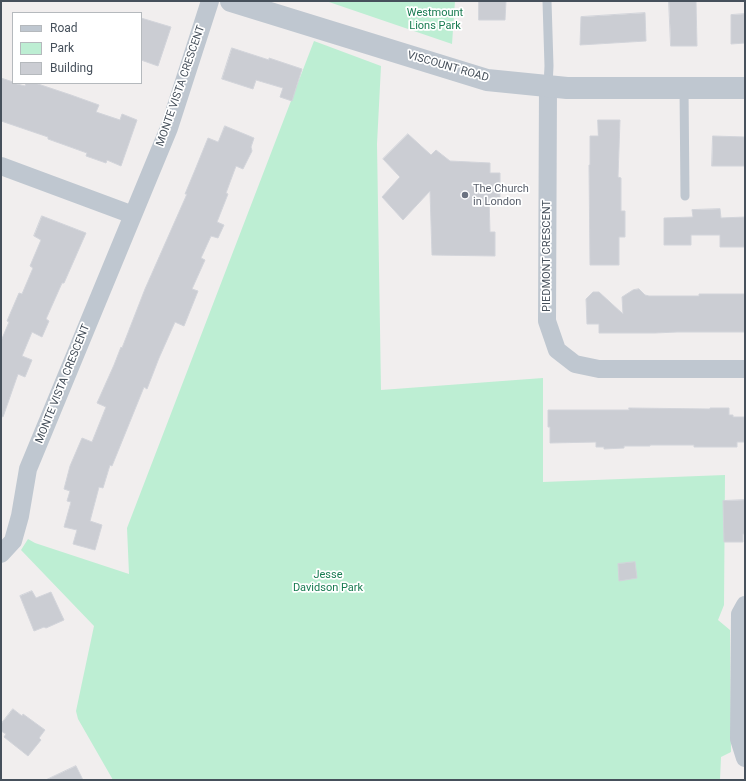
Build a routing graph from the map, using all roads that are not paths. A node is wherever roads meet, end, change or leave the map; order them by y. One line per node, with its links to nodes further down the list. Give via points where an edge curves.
1 (210, 1): 9 (street, MONTE VISTA CRESCENT, via 169,128)
2 (231, 1): 4 (street, VISCOUNT ROAD, via 487,80)
3 (547, 1): 4 (lane)
4 (548, 86): 5 (street, VISCOUNT ROAD); 10 (street, PIEDMONT CRESCENT, via 547,321 557,350 575,364 598,369)
5 (684, 88): 6 (street, VISCOUNT ROAD); 8 (lane)
6 (745, 88)
7 (1, 166): 9 (street)
8 (685, 196)
9 (133, 215): 11 (street, MONTE VISTA CRESCENT, via 28,469 13,541)
10 (745, 369)
11 (1, 554)
12 (745, 605): 13 (street, via 740,614 739,739)
13 (745, 758)

